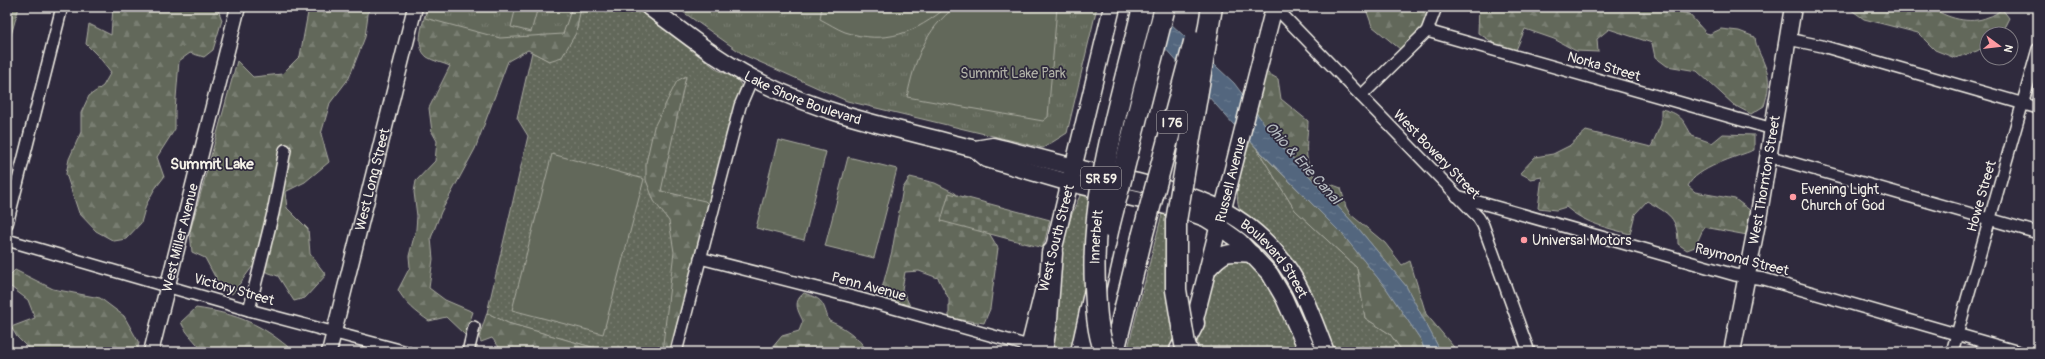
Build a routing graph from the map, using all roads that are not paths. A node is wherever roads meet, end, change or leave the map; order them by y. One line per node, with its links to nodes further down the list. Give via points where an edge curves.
1 (62, 7): 29 (street)
2 (238, 7): 38 (street, West Miller Avenue)
3 (415, 7): 42 (street, West Long Street)
4 (649, 7): 16 (main road, Lake Shore Boulevard, via 710,52)
5 (1112, 7): 24 (main road, West South Street)
6 (1142, 7): 51 (highway, Innerbelt / SR 59, bridge, via 1103,169 1096,211 1095,297)
7 (1165, 7): 50 (highway, I 76, bridge)
8 (1203, 7): 52 (highway, I 76, bridge)
9 (1212, 7): 54 (highway, bridge, via 1176,220 1176,290)
10 (1274, 7): 17 (street, West Bowery Street); 27 (main road, Russell Avenue)
11 (1436, 7): 13 (street)
12 (1793, 7): 14 (main road, West Thornton Street)
13 (1427, 31): 17 (street); 20 (street, Norka Street)
14 (1788, 39): 18 (street, via 1822,46); 20 (main road, West Thornton Street)
15 (2038, 49): 18 (street, Howe Street)
16 (752, 78): 21 (main road, Lake Shore Boulevard, via 817,106); 35 (street, via 740,106)
17 (1361, 96): 26 (street, West Bowery Street)
18 (2022, 104): 19 (street); 28 (street, Howe Street)
19 (2038, 108)
20 (1773, 129): 23 (main road, West Thornton Street)
21 (975, 149): 24 (main road, Lake Shore Boulevard, via 994,146); 25 (main road, Lake Shore Boulevard, via 987,159)
22 (285, 150): 39 (street, via 273,213)
23 (1768, 156): 28 (street); 37 (main road, West Thornton Street)
24 (1073, 167): 25 (main road, West South Street); 27 (main road, Boulevard Street, via 1185,193)
25 (1070, 183): 30 (main road, Boulevard Street, via 1184,210); 33 (main road, West South Street)
26 (1457, 196): 37 (street, Raymond Street); 57 (street, West Bowery Street, via 1483,225)
27 (1223, 209): 30 (main road, Russell Avenue); 56 (main road, Boulevard Street, via 1265,242 1285,264 1303,295)
28 (1990, 219): 31 (street); 43 (street, Howe Street)
29 (7, 224)
30 (1218, 226): 34 (main road, Boulevard Street); 36 (main road, Russell Avenue)
31 (2038, 233)
32 (7, 240): 38 (street, Victory Street)
33 (1052, 254): 44 (highway, via 1047,319)
34 (1252, 254): 36 (main road, via 1227,253 1220,256); 55 (main road, Boulevard Street, via 1270,274 1284,298)
35 (700, 258): 44 (street, Penn Avenue, via 868,301); 49 (street)
36 (1208, 269): 40 (main road, Russell Avenue)
37 (1746, 277): 43 (street, Raymond Street, via 1764,279); 58 (main road, West Thornton Street)
38 (168, 285): 39 (street, Victory Street); 45 (street, West Miller Avenue)
39 (249, 310): 42 (street, Victory Street)
40 (1194, 323): 53 (highway); 54 (street, Russell Avenue)
41 (474, 327): 48 (street)
42 (334, 333): 46 (street, West Long Street); 47 (street, Victory Street)
43 (1957, 335): 59 (street, Howe Street); 60 (street, Raymond Street)
44 (1033, 350)
45 (151, 352)
46 (329, 352)
47 (407, 352)
48 (468, 352)
49 (676, 352)
50 (1080, 352)
51 (1105, 352)
52 (1114, 352)
53 (1179, 352)
54 (1188, 352)
55 (1308, 352)
56 (1326, 352)
57 (1529, 352)
58 (1732, 352)
59 (1952, 352)
60 (2019, 352)

